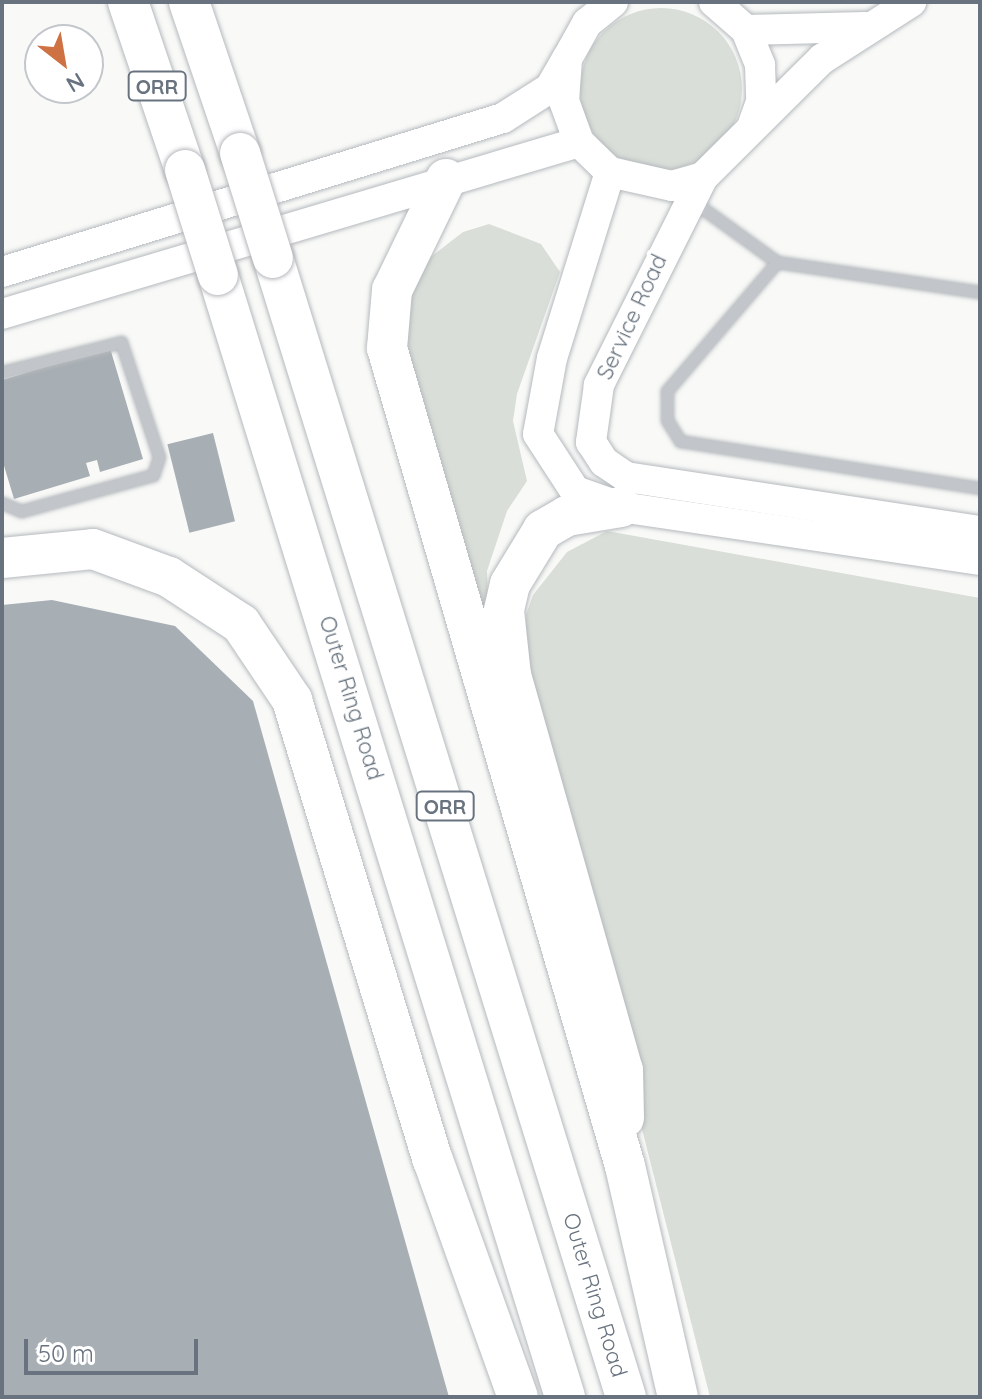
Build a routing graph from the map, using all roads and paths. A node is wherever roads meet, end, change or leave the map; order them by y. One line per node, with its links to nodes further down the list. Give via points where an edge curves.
1 (128, 2): 26 (highway, Outer Ring Road / ORR, bridge, via 218,275)
2 (189, 2): 28 (highway, Outer Ring Road / ORR, bridge)
3 (613, 2): 8 (main road, via 587,23)
4 (911, 2): 6 (main road)
5 (717, 3): 7 (main road)
6 (865, 27): 7 (main road); 9 (main road, via 783,95)
7 (746, 30): 9 (main road, via 761,89)
8 (567, 59): 10 (main road, via 564,101); 15 (main road, via 550,88 503,118)
9 (749, 137): 13 (main road)
10 (579, 142): 11 (main road); 12 (main road)
11 (610, 172): 13 (main road, via 640,184); 21 (main road, via 552,358 538,434 575,491)
12 (446, 179): 17 (main road); 25 (highway, via 392,290 387,348 416,466)
13 (697, 189): 14 (lane); 22 (main road, Service Road, via 599,385 591,442 604,462 626,477)
14 (777, 262): 16 (lane); 19 (lane, via 667,391 667,420 680,441)
15 (2, 272)
16 (980, 292)
17 (2, 314)
18 (2, 372): 20 (lane, via 121,342 159,457 153,475 21,511)
19 (980, 488)
20 (2, 503)
21 (621, 507): 24 (main road); 25 (highway, via 567,516 543,530 510,584 504,611 511,675 623,1070)
22 (980, 531)
23 (2, 558): 27 (highway, via 93,549 169,577 241,624 292,700 433,1160)
24 (980, 560)
25 (625, 1166): 29 (highway)
26 (561, 1385)
27 (516, 1391)
28 (626, 1397)
29 (678, 1397)

